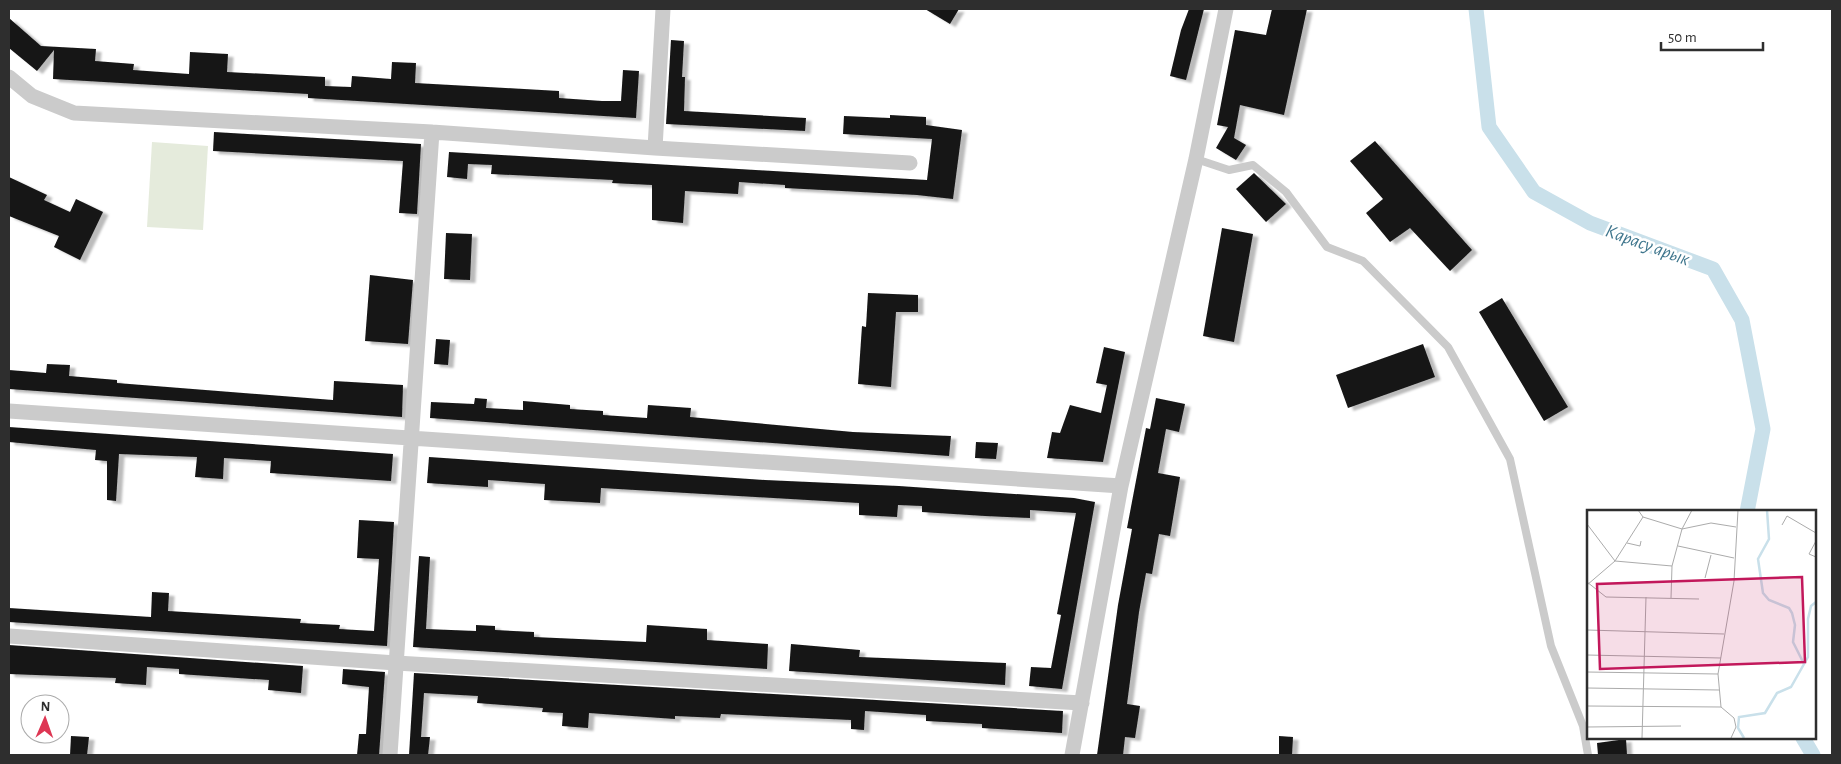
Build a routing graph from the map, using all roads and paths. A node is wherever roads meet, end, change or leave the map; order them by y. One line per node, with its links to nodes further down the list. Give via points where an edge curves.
1 (664, 9): 5 (street)
2 (1226, 9): 6 (street)
3 (9, 76): 4 (street, via 32,96 74,113)
4 (432, 132): 5 (street); 9 (street)
5 (655, 148): 7 (street)
6 (1196, 159): 10 (street); 16 (lane, via 1229,170 1253,165 1286,192 1326,247 1363,261 1448,347 1510,459 1551,646 1583,726)
7 (910, 162)
8 (9, 411): 9 (street)
9 (412, 437): 10 (street); 12 (street)
10 (1120, 486): 13 (street)
11 (9, 636): 12 (street)
12 (396, 663): 13 (street); 14 (street)
13 (1082, 703): 15 (street)
14 (390, 755)
15 (1072, 755)
16 (1588, 755)

